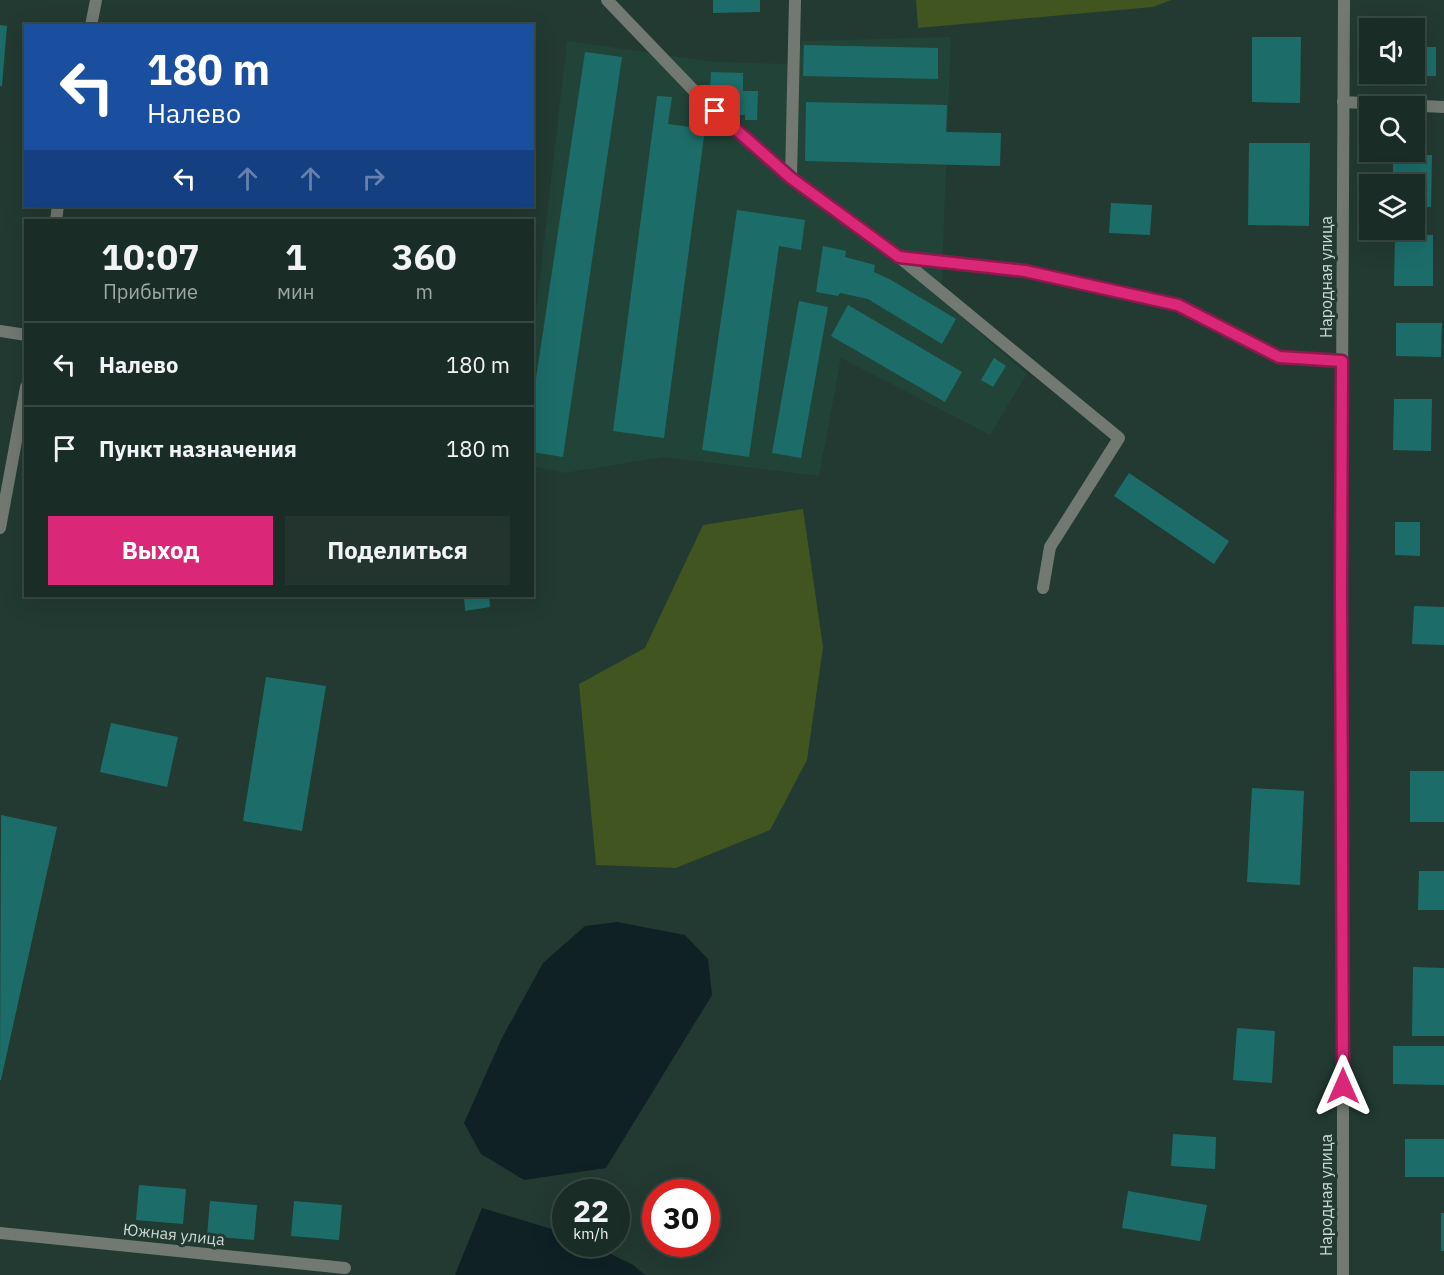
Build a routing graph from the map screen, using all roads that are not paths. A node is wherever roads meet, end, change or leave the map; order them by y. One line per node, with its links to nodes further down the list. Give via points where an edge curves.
1 (96, 0): 5 (street)
2 (607, 0): 8 (street, via 700,97)
3 (795, 0): 8 (street)
4 (1344, 0): 6 (street, Народная улица)
5 (91, 24)
6 (1343, 102): 7 (street); 12 (street, Народная улица)
7 (1444, 106)
8 (791, 178): 9 (street)
9 (899, 257): 12 (street, via 1025,271 1178,305 1279,357); 15 (street, via 1119,438 1050,547)
10 (0, 331): 11 (street)
11 (24, 335)
12 (1342, 361): 18 (street, Народная улица)
13 (24, 398): 14 (street)
14 (0, 528)
15 (1043, 588)
16 (0, 1233): 17 (street, Южная улица)
17 (345, 1268)
18 (1343, 1275)

